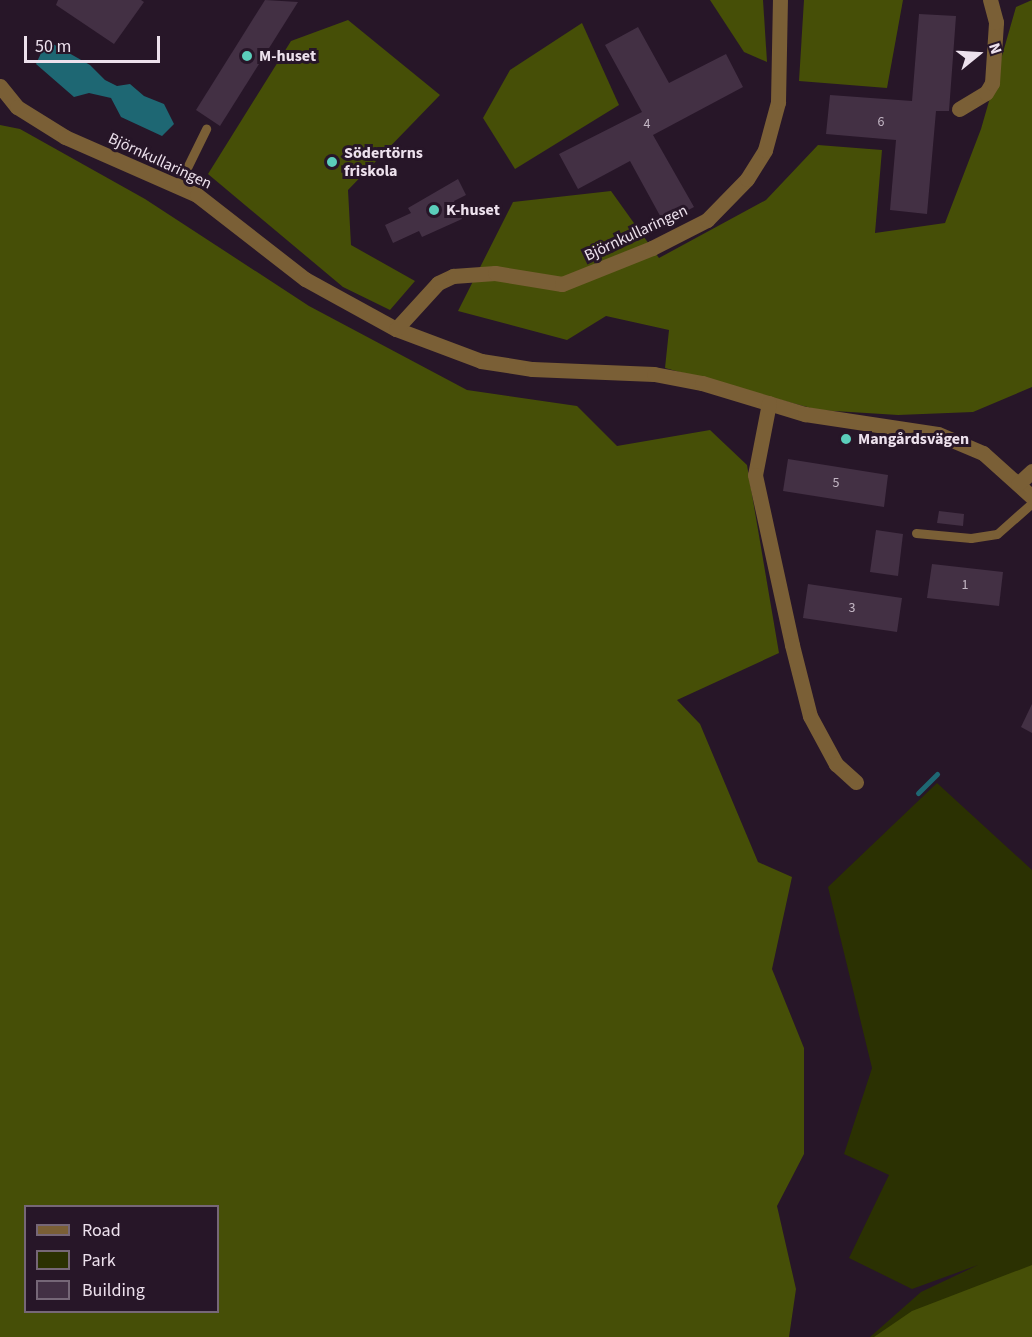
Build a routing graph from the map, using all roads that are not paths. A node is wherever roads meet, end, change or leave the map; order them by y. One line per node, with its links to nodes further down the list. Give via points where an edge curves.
1 (780, 0): 7 (street, Björnkullaringen, via 778,102 765,150 747,179 707,220 652,248 562,284 495,273 453,276 438,282)
2 (990, 0): 4 (street, via 996,22 992,83 987,93)
3 (0, 86): 6 (street, Björnkullaringen, via 17,107 65,137)
4 (959, 109)
5 (206, 129): 6 (lane)
6 (178, 186): 7 (street, Björnkullaringen, via 218,209 330,296)
7 (396, 329): 8 (street, Björnkullaringen, via 481,361 532,369 654,374)
8 (769, 403): 10 (street, Björnkullaringen, via 805,414 961,441 996,462); 14 (street, via 754,475 792,645 810,716 836,764)
9 (1032, 471): 10 (street)
10 (1018, 484): 11 (street)
11 (1032, 497)
12 (1032, 503): 13 (lane, via 997,534 970,538)
13 (916, 533)
14 (856, 782)

